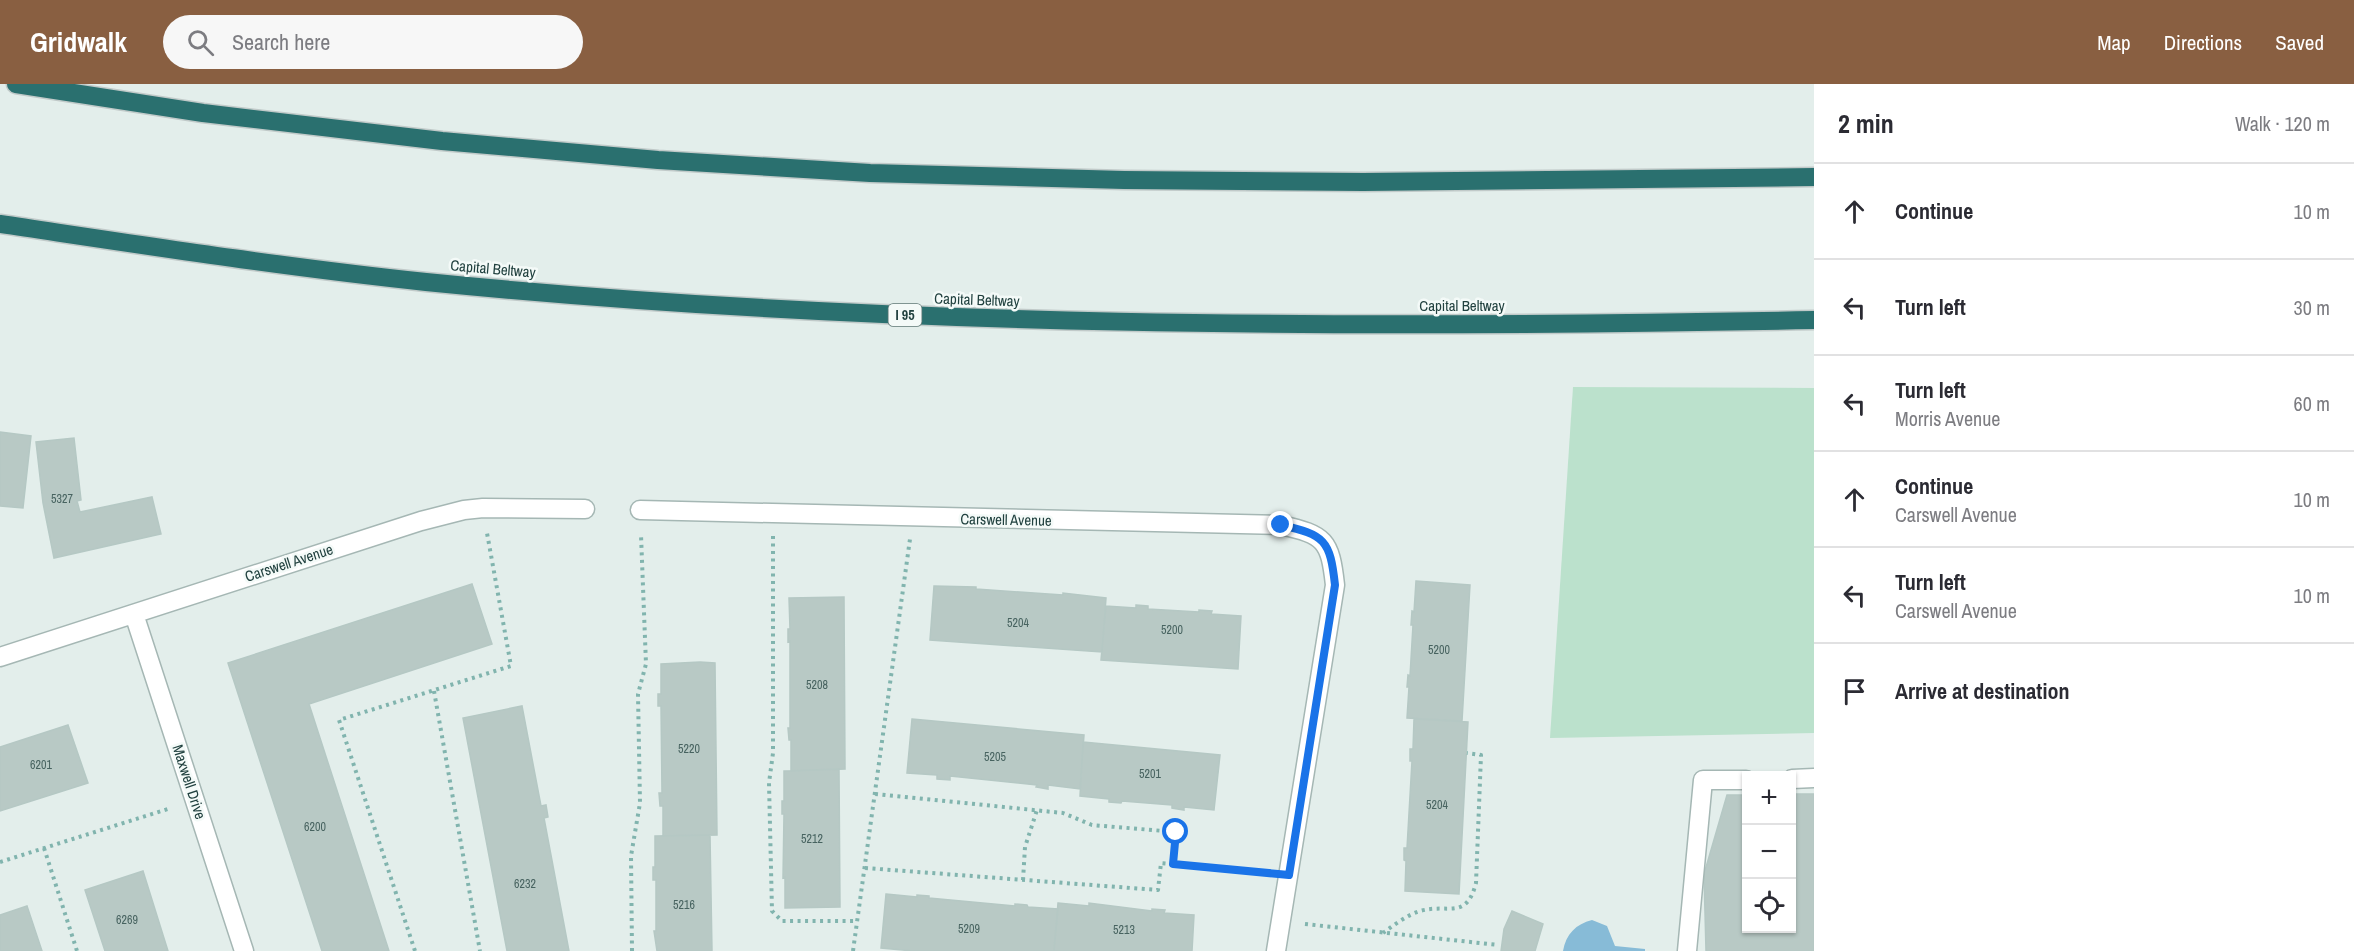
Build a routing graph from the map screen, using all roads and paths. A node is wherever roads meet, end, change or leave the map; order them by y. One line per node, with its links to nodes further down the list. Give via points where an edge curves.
1 (16, 84): 2 (highway, via 203,113 442,141 870,173 1351,182)
2 (1814, 177)
3 (0, 224): 4 (highway, Capital Beltway / I 95, via 424,282 859,314 1106,323 1349,325)
4 (1814, 320)
5 (483, 508): 6 (street, Carswell Avenue); 10 (street, Carswell Avenue, via 421,520); 12 (path, via 511,666)
6 (585, 509)
7 (640, 510): 8 (street, Carswell Avenue); 35 (path, via 646,664 638,694 640,803 631,856)
8 (773, 514): 9 (street, Carswell Avenue); 26 (path, via 773,753 769,783 772,911 782,921)
9 (913, 518): 17 (path); 24 (street, Carswell Avenue, via 1281,525 1309,532 1323,542 1332,556 1335,585)
10 (134, 614): 11 (street, Carswell Avenue); 18 (street, Maxwell Drive)
11 (0, 657)
12 (434, 691): 30 (path); 33 (path, via 339,720)
13 (1467, 753): 28 (path, via 1480,755 1476,883 1472,895 1466,905 1454,910 1419,911)
14 (1814, 778): 15 (street)
15 (1796, 779)
16 (1742, 780): 38 (street, via 1703,780)
17 (875, 794): 19 (path); 23 (path)
18 (195, 800): 20 (path); 32 (street, Maxwell Drive)
19 (1037, 810): 22 (path, via 1064,813 1092,825 1176,832); 25 (path, via 1025,847)
20 (44, 848): 21 (path); 31 (path)
21 (0, 862)
22 (1173, 864): 24 (path); 25 (path, via 1161,862 1158,890)
23 (865, 868): 25 (path); 26 (path)
24 (1289, 875): 27 (street, Carswell Avenue)
25 (1023, 880)
26 (857, 921): 36 (path)
27 (1281, 921): 28 (path); 37 (street, Carswell Avenue)
28 (1383, 933): 29 (path)
29 (1498, 945)
30 (480, 950): 34 (path)
31 (77, 951)
32 (244, 951)
33 (415, 951)
34 (473, 951)
35 (632, 951)
36 (853, 951)
37 (1276, 951)
38 (1687, 951)

